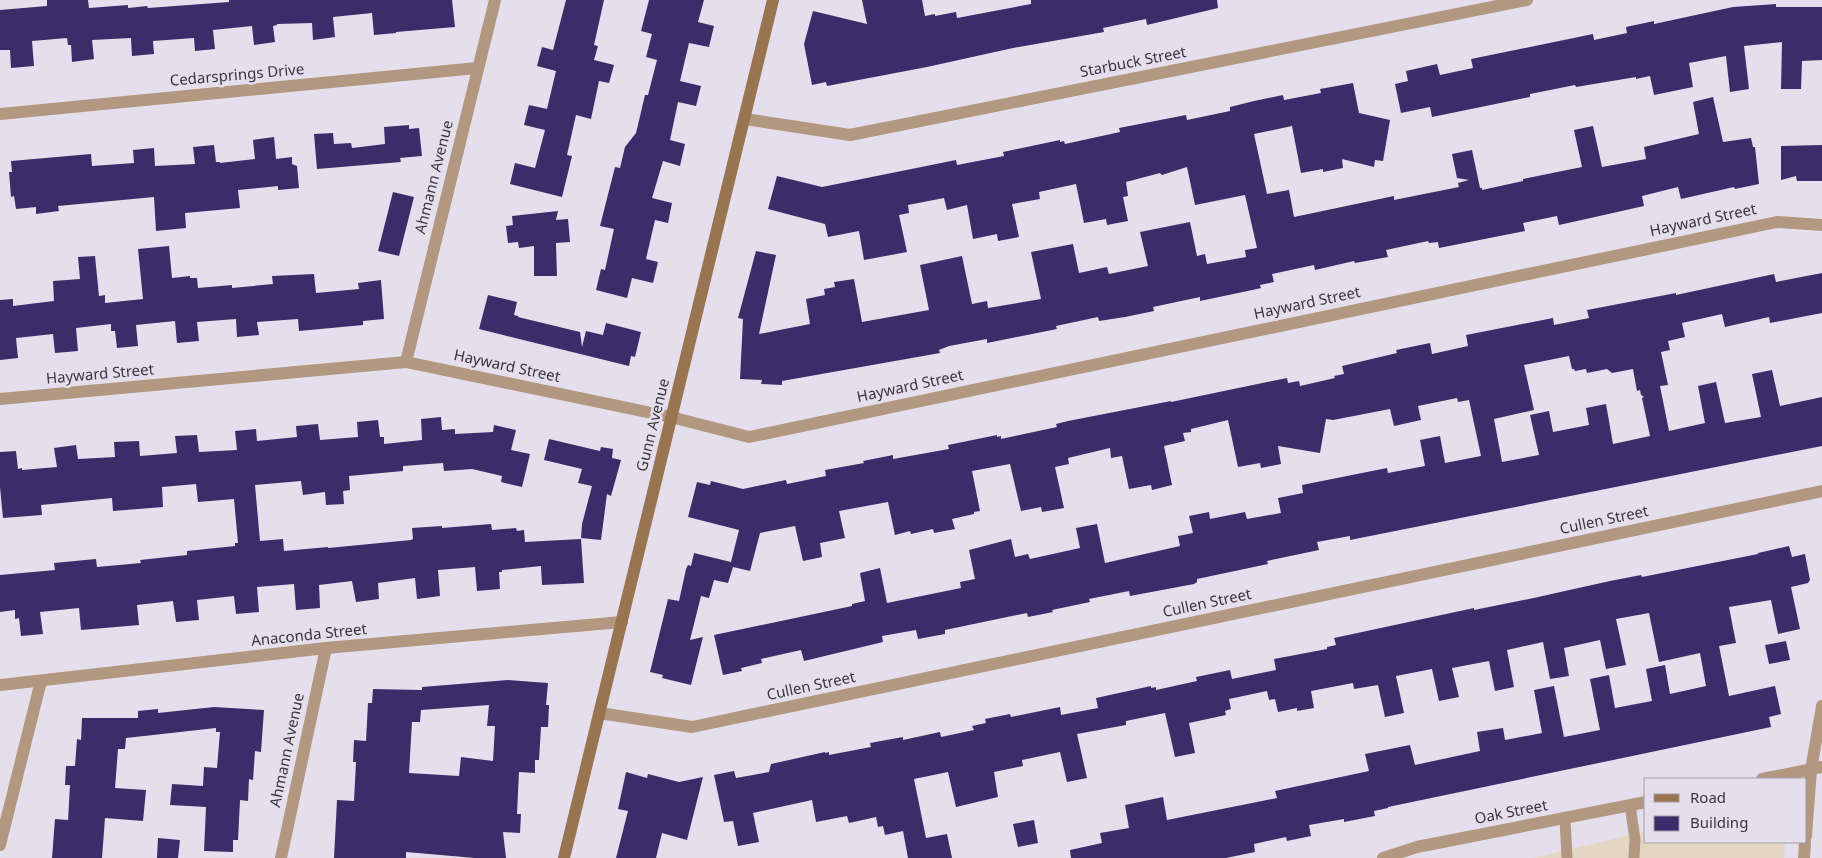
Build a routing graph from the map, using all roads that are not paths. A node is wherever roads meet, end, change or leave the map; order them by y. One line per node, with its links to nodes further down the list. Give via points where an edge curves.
1 (495, 0): 4 (street, Ahmann Avenue)
2 (773, 0): 6 (street, Gunn Avenue)
3 (1526, 0): 6 (street, Starbuck Street, via 850,135)
4 (478, 68): 5 (street, Cedarsprings Drive); 8 (street, Ahmann Avenue)
5 (0, 114)
6 (745, 118): 10 (street, Gunn Avenue)
7 (1822, 225): 10 (street, Hayward Street, via 1777,222 749,437)
8 (406, 362): 9 (street, Hayward Street); 10 (street, Hayward Street)
9 (0, 399)
10 (671, 417): 12 (street, Gunn Avenue)
11 (1822, 491): 17 (street, Cullen Street, via 692,727)
12 (622, 622): 13 (street, Anaconda Street); 17 (street, Gunn Avenue)
13 (326, 648): 14 (street, Anaconda Street); 26 (street, Ahmann Avenue)
14 (41, 681): 15 (street, Anaconda Street); 25 (street)
15 (0, 685)
16 (1822, 706): 18 (street)
17 (599, 713): 27 (street, Gunn Avenue)
18 (1816, 768): 19 (street); 23 (street)
19 (1767, 778)
20 (1644, 802): 21 (street, Oak Street)
21 (1630, 805): 22 (street, Oak Street); 30 (lane, via 1635,838)
22 (1566, 818): 28 (street, Oak Street, via 1417,847); 29 (lane)
23 (1807, 829)
24 (1805, 843): 31 (street)
25 (0, 845)
26 (280, 858)
27 (564, 858)
28 (1383, 858)
29 (1567, 858)
30 (1634, 858)
31 (1804, 858)

